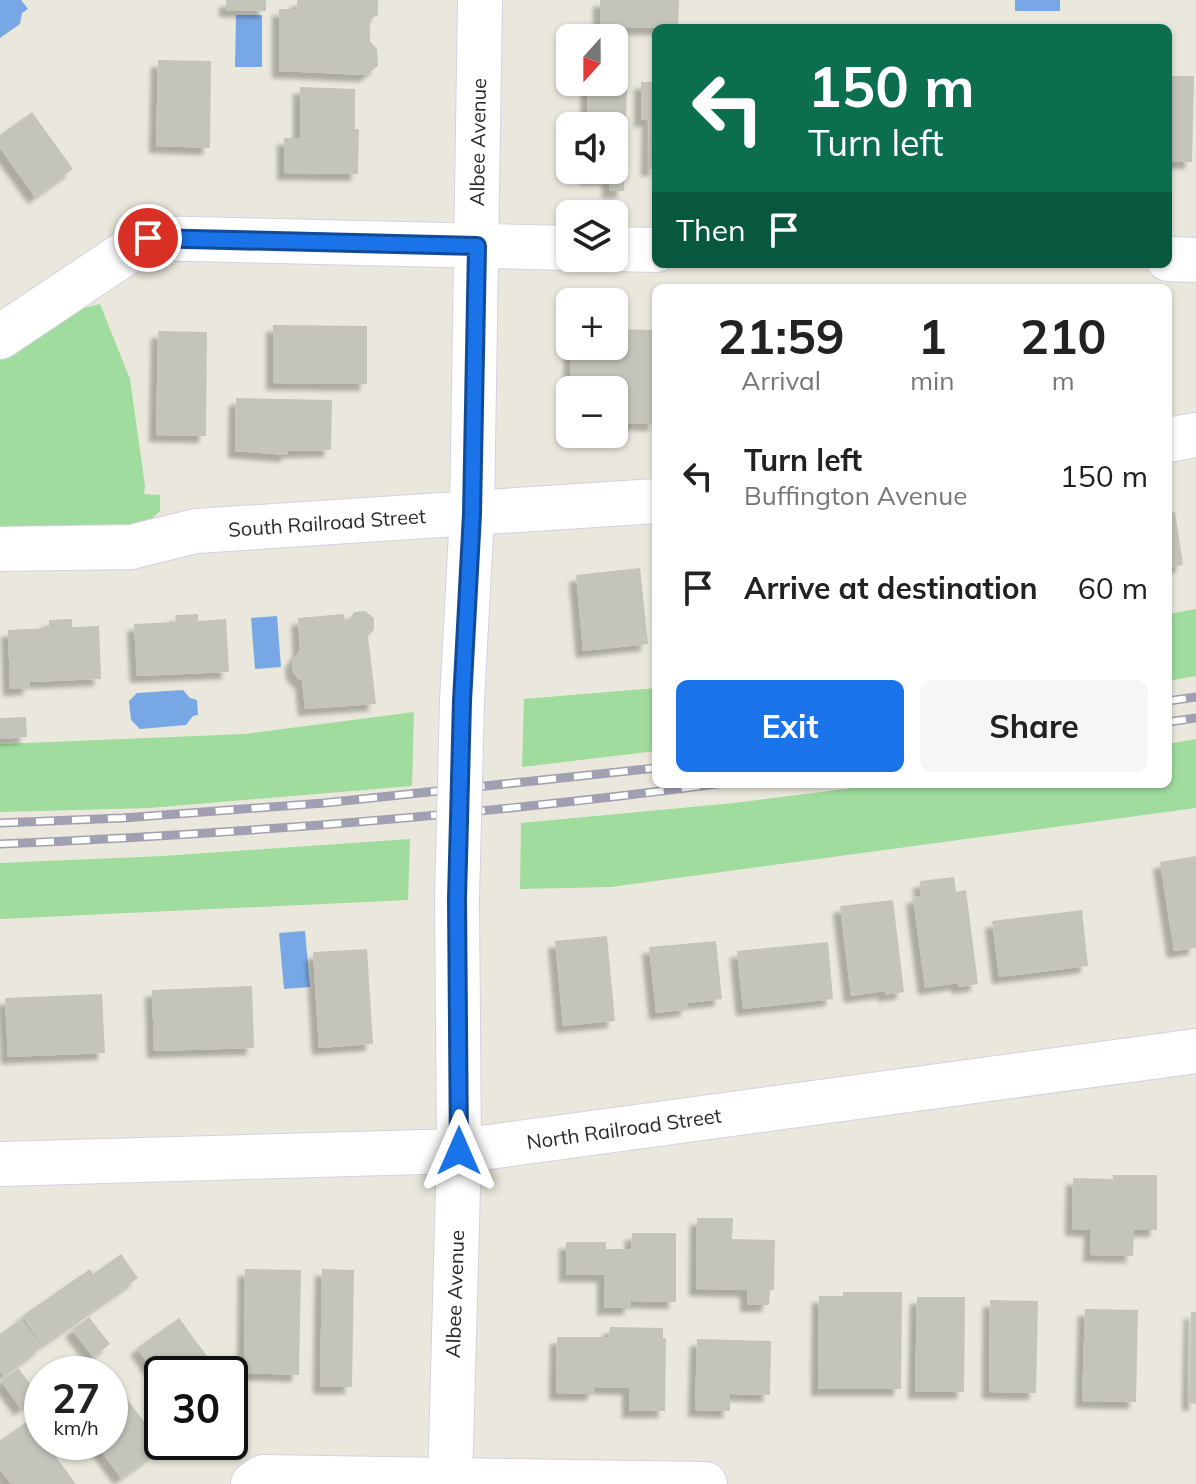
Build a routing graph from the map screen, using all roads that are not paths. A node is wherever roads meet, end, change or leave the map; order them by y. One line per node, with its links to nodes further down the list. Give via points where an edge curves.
1 (480, 0): 2 (street, Albee Avenue)
2 (477, 246): 3 (street); 8 (street, via 148,238); 12 (street, Albee Avenue)
3 (556, 248)
4 (628, 249): 5 (street)
5 (652, 250)
6 (1172, 259): 7 (street)
7 (1196, 260)
8 (0, 337)
9 (1196, 435): 10 (street)
10 (1172, 439)
11 (652, 501): 12 (street, South Railroad Street)
12 (472, 514): 13 (street, South Railroad Street, via 196,531 131,547); 15 (street, Albee Avenue, bridge, via 457,899)
13 (0, 549)
14 (1196, 1051): 15 (street, North Railroad Street)
15 (459, 1151): 16 (street, North Railroad Street); 17 (street, Albee Avenue)
16 (0, 1164)
17 (450, 1481): 18 (street, via 263,1477); 19 (street)
18 (253, 1484)
19 (705, 1484)

